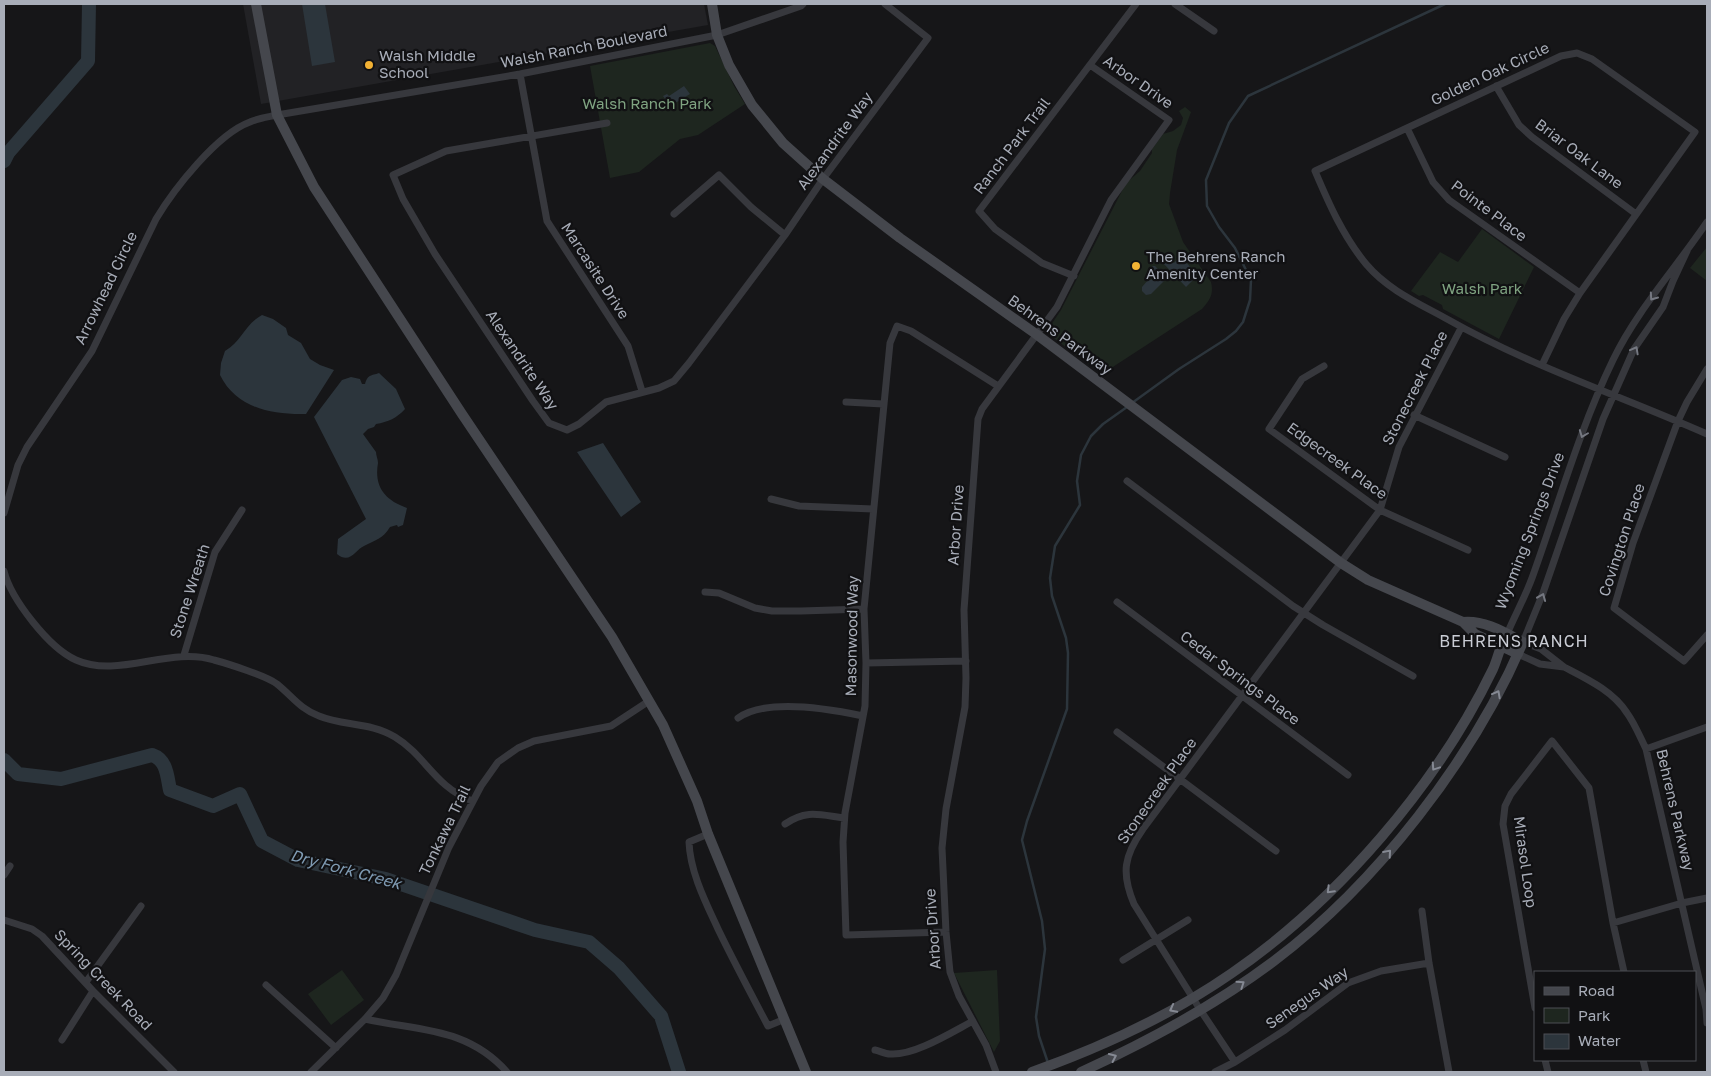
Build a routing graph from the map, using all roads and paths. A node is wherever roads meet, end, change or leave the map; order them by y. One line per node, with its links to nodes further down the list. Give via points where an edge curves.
1 (256, 4): 12 (street)
2 (712, 4): 8 (street, Behrens Parkway)
3 (803, 4): 8 (street, Walsh Ranch Boulevard)
4 (884, 4): 16 (street, Alexandrite Way, via 928,38)
5 (1136, 4): 9 (street, Ranch Park Trail)
6 (1175, 4): 7 (street)
7 (1214, 31)
8 (717, 36): 10 (street, Walsh Ranch Boulevard); 16 (street, Behrens Parkway, via 752,105 783,143)
9 (1090, 65): 22 (street, Arbor Drive, via 1169,120 1111,200); 22 (street, Ranch Park Trail, via 980,212 995,229 1042,262)
10 (520, 74): 12 (street, Walsh Ranch Boulevard); 15 (street, Marcasite Drive)
11 (1496, 86): 14 (street, Golden Oak Circle); 18 (street, Briar Oak Lane, via 1519,125 1532,137); 18 (street, Golden Oak Circle, via 1561,56 1577,53 1592,59 1694,132)
12 (277, 114): 44 (street, Arrowhead Circle, via 250,122 223,139 166,201 92,351 27,447 18,465); 64 (street, via 314,187 612,637)
13 (607, 123): 15 (street, Alexandrite Way)
14 (1407, 128): 23 (street, Pointe Place, via 1439,191); 24 (street, Golden Oak Circle, via 1315,171 1337,221 1367,265 1397,291)
15 (532, 136): 31 (street, Marcasite Drive, via 547,221 628,346); 31 (street, Alexandrite Way, via 446,150 392,175 435,254 549,423 567,430 606,402)
16 (822, 179): 20 (street, Alexandrite Way); 25 (street, Behrens Parkway)
17 (674, 214): 20 (street, via 719,176)
18 (1636, 214): 23 (street, Golden Oak Circle)
19 (1707, 222): 21 (street, Wyoming Springs Drive)
20 (785, 235): 31 (street, Alexandrite Way, via 689,364 674,380)
21 (1688, 251): 30 (street, Wyoming Springs Drive, one-way to 30, via 1632,328); 32 (street, Wyoming Springs Drive, one-way to 21, via 1634,349 1663,307)
22 (1074, 276): 25 (street, Arbor Drive, via 1057,307)
23 (1580, 293): 26 (street, Golden Oak Circle)
24 (1461, 328): 26 (street, Golden Oak Circle); 35 (street, Stonecreek Place)
25 (1036, 334): 29 (street, Arbor Drive); 46 (street, Behrens Parkway)
26 (1542, 365): 30 (street, Golden Oak Circle)
27 (1324, 366): 43 (street, Edgecreek Place, via 1302,379 1269,429)
28 (1707, 369): 36 (street, Covington Place)
29 (998, 386): 34 (street, Masonwood Way, via 911,331 897,326 890,343); 59 (street, Arbor Drive, via 982,409 976,432 964,610)
30 (1600, 388): 32 (street, Golden Oak Circle); 53 (street, Wyoming Springs Drive, one-way to 53, via 1531,580)
31 (642, 391)
32 (1614, 394): 36 (street, Golden Oak Circle); 55 (street, Wyoming Springs Drive, one-way to 32)
33 (846, 402): 34 (street)
34 (883, 404): 41 (street, Masonwood Way)
35 (1414, 415): 38 (street); 43 (street, Stonecreek Place, via 1399,447)
36 (1678, 421): 37 (street, Golden Oak Circle); 54 (street, Covington Place, via 1633,543 1614,608 1684,661)
37 (1707, 434)
38 (1505, 457)
39 (1127, 481): 51 (street)
40 (771, 498): 41 (street, via 799,506)
41 (873, 509): 50 (street, Masonwood Way)
42 (242, 510): 58 (street, Stone Wreath, via 216,552)
43 (1380, 510): 45 (street, Edgecreek Place); 46 (street, Stonecreek Place)
44 (4, 513)
45 (1468, 550)
46 (1341, 564): 51 (street, Stonecreek Place); 52 (street, Behrens Parkway, via 1368,580)
47 (4, 571): 58 (street, via 13,593 40,631 57,648 76,660 92,664 124,664)
48 (705, 592): 50 (street, via 719,593 755,608 772,610)
49 (1117, 602): 63 (street, Cedar Springs Place)
50 (864, 609): 60 (street, Masonwood Way)
51 (1304, 613): 62 (street); 63 (street, Stonecreek Place)
52 (1463, 622): 53 (street, Behrens Parkway, via 1477,622); 56 (street, Behrens Parkway, via 1476,634)
53 (1507, 634): 55 (street, Behrens Parkway); 56 (street, Wyoming Springs Drive)
54 (1707, 635)
55 (1523, 642): 57 (street, Wyoming Springs Drive); 61 (street, Behrens Parkway, via 1541,649)
56 (1501, 646): 57 (street, Behrens Parkway); 94 (street, Wyoming Springs Drive, one-way to 94, via 1494,667 1471,709 1402,811 1314,907 1232,973)
57 (1518, 654): 61 (street, Behrens Parkway, via 1547,666); 96 (street, Wyoming Springs Drive, one-way to 57, via 1274,961 1313,929 1386,856 1478,731)
58 (184, 655): 72 (street, via 214,660 265,678 319,717 377,728 394,736 446,787)
59 (966, 661): 60 (street); 86 (street, Arbor Drive, via 963,723 943,831)
60 (866, 663): 65 (street, Masonwood Way)
61 (1564, 667): 69 (street, Behrens Parkway, via 1598,685 1616,700)
62 (1414, 676)
63 (1242, 696): 70 (street, Cedar Springs Place); 71 (street, Stonecreek Place)
64 (649, 701): 72 (street, Tonkawa Trail, via 611,726 545,738 518,748 498,762); 75 (street, via 697,801)
65 (863, 716): 66 (street, via 823,708 768,708 753,709); 73 (street, Masonwood Way)
66 (738, 718)
67 (1707, 727): 69 (street)
68 (1117, 732): 71 (street)
69 (1646, 748): 80 (street, Behrens Parkway)
70 (1348, 775)
71 (1180, 779): 76 (street); 87 (street, Stonecreek Place, via 1133,843 1127,860 1128,889)
72 (472, 801): 97 (street, Tonkawa Trail, via 390,987)
73 (844, 818): 74 (street, via 801,814); 86 (street, Masonwood Way, via 846,935)
74 (785, 824)
75 (708, 834): 98 (street); 98 (street, via 689,842 704,897 768,1026)
76 (1276, 851)
77 (10, 866): 78 (street)
78 (4, 875)
79 (1707, 898): 80 (street)
80 (1682, 903): 85 (street); 100 (street, Behrens Parkway)
81 (141, 906): 91 (street)
82 (1422, 911): 89 (street)
83 (4, 920): 91 (street, Spring Creek Road, via 32,929 42,936)
84 (1188, 920): 87 (street)
85 (1613, 923): 90 (street, Mirasol Loop); 95 (street, Mirasol Loop, via 1589,788 1552,741 1511,794 1505,806 1503,824)
86 (946, 932): 99 (street, Arbor Drive, via 950,972)
87 (1157, 940): 88 (street); 94 (street, Stonecreek Place)
88 (1123, 960)
89 (1429, 963): 104 (street, Senegus Way, via 1381,971 1348,983); 113 (street)
90 (1624, 971)
91 (86, 982): 93 (street, Spring Creek Road)
92 (266, 986): 102 (street)
93 (93, 991): 101 (street); 105 (street, Spring Creek Road)
94 (1192, 998): 96 (street, Stonecreek Place); 110 (street, Wyoming Springs Drive, one-way to 110, via 1100,1047)
95 (1534, 1002)
96 (1201, 1011): 104 (street, Stonecreek Place); 111 (street, Wyoming Springs Drive, one-way to 96, via 1144,1043)
97 (365, 1019): 102 (street, Tonkawa Trail); 107 (street, via 459,1038 487,1053)
98 (785, 1019): 108 (street)
99 (973, 1021): 103 (street, via 918,1049 898,1054); 109 (street, Arbor Drive)
100 (1707, 1024)
101 (62, 1040)
102 (336, 1048): 106 (street, Tonkawa Trail)
103 (875, 1050)
104 (1235, 1062): 112 (street, Senegus Way)
105 (174, 1072)
106 (312, 1072)
107 (507, 1072)
108 (806, 1072)
109 (996, 1072)
110 (1032, 1072)
111 (1081, 1072)
112 (1216, 1072)
113 (1449, 1072)

